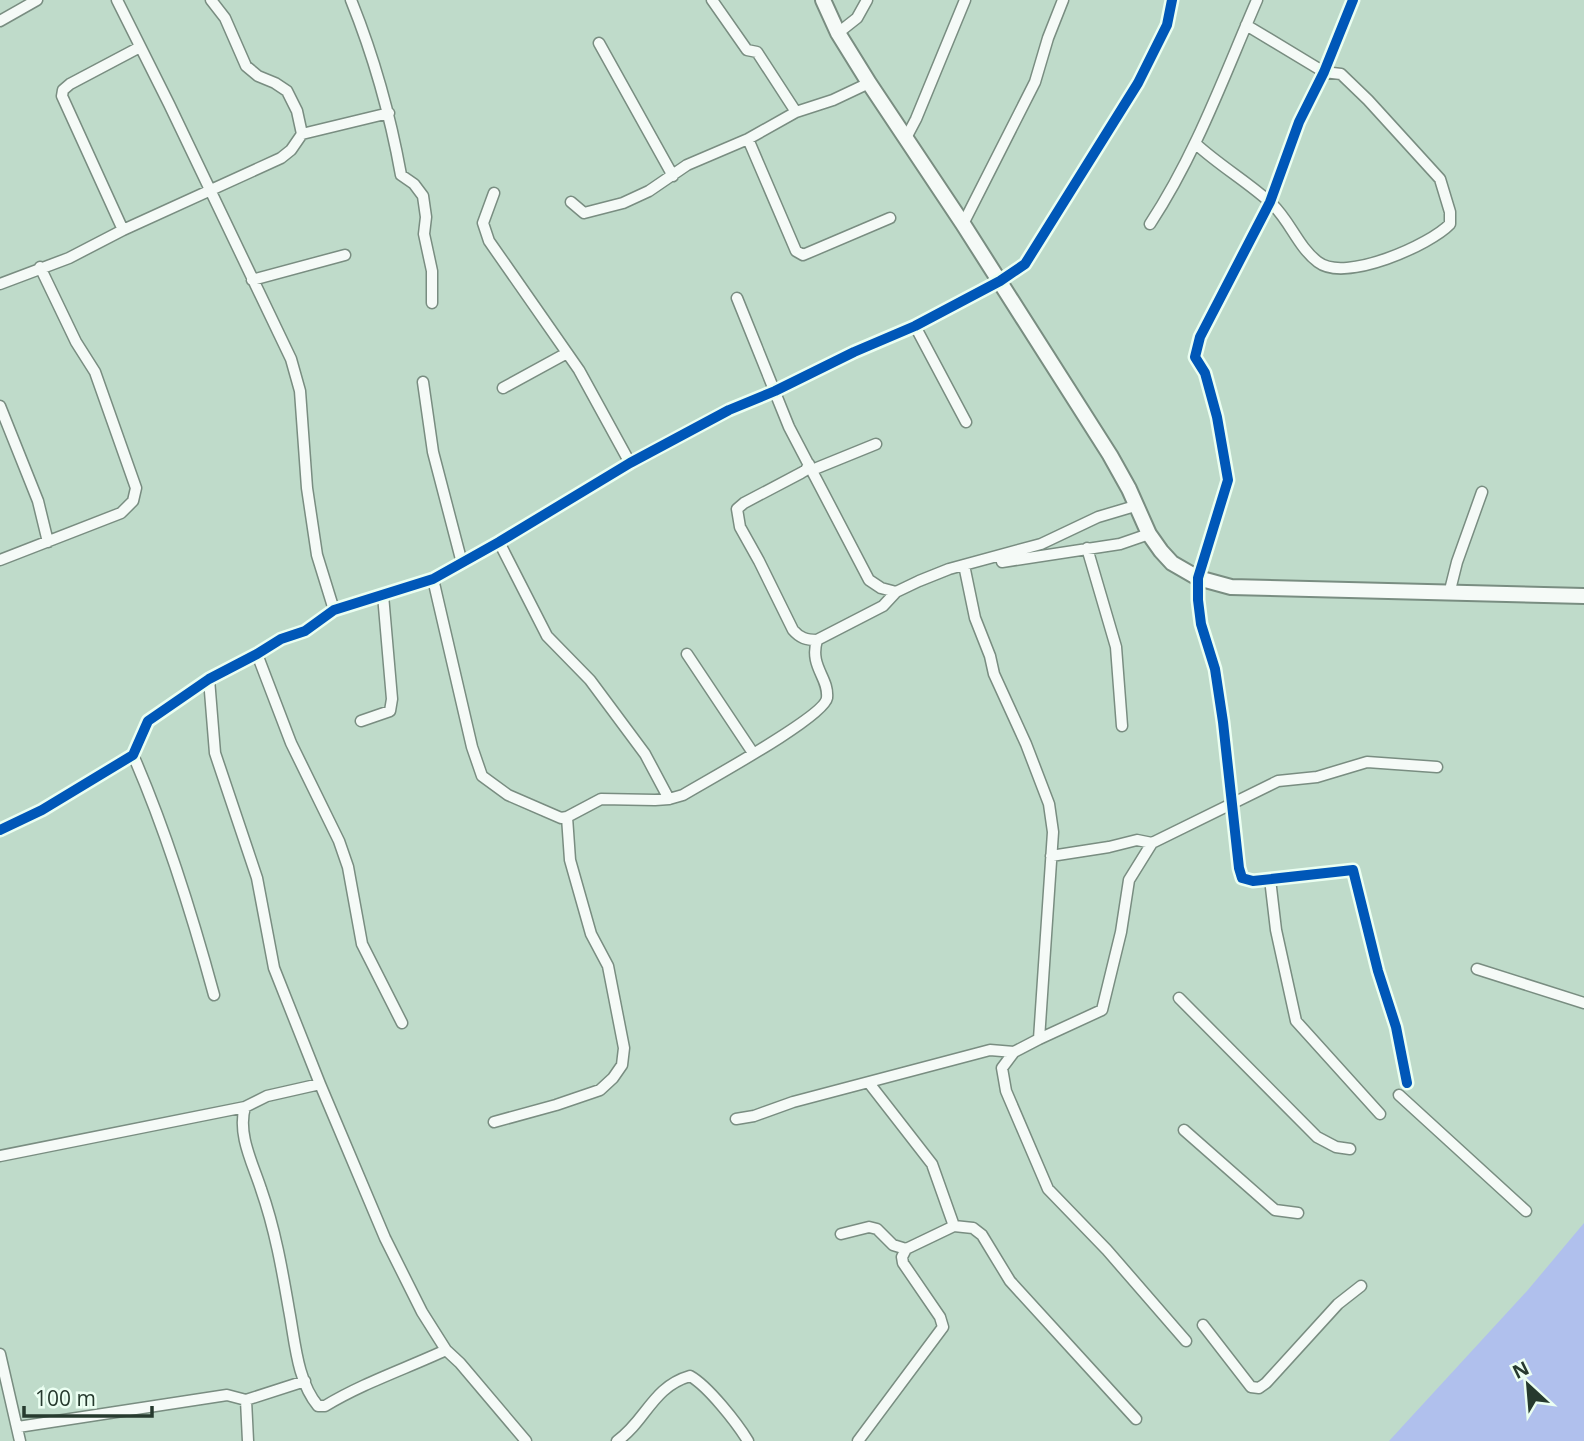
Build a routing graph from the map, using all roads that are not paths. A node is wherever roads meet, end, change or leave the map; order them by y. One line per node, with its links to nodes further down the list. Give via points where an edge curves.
1 (37, 0): 13 (street)
2 (117, 0): 17 (street)
3 (211, 0): 22 (street, via 225,18 246,66 287,91)
4 (351, 0): 20 (street)
5 (712, 0): 21 (street, via 747,50 757,52)
6 (823, 0): 15 (street)
7 (867, 0): 15 (street, via 857,18)
8 (965, 0): 23 (street)
9 (1063, 0): 32 (street, via 1035,82)
10 (1172, 0): 38 (street, via 1167,25 1101,144 1025,264)
11 (1257, 0): 14 (street)
12 (1353, 0): 18 (street)
13 (0, 21)
14 (1246, 25): 18 (street); 25 (street)
15 (838, 33): 19 (street)
16 (599, 43): 26 (street)
17 (140, 47): 27 (street); 34 (street, via 70,84 62,96)
18 (1324, 72): 30 (street); 30 (street, via 1340,74 1359,91 1440,179 1450,224 1440,234 1371,265 1332,267 1320,264 1302,246)
19 (869, 83): 21 (street); 23 (street)
20 (389, 113): 22 (street); 41 (street, via 401,175 423,196)
21 (796, 113): 24 (street)
22 (302, 134): 27 (street, via 281,158)
23 (906, 138): 32 (street)
24 (748, 139): 26 (street, via 687,165); 31 (street, via 796,251 803,255)
25 (1196, 144): 30 (street); 33 (street)
26 (674, 176): 29 (street, via 649,191 600,209 584,213)
27 (210, 189): 34 (street); 37 (street)
28 (495, 193): 43 (street, via 483,223 489,241)
29 (571, 202)
30 (1270, 202): 61 (street, via 1200,337 1195,357 1205,373 1217,417 1228,480)
31 (890, 218)
32 (963, 224): 38 (street)
33 (1150, 224)
34 (123, 230): 36 (street, via 69,258)
35 (345, 255): 37 (street)
36 (40, 267): 39 (street); 55 (street, via 95,373 135,488 133,501 121,513)
37 (252, 280): 67 (street, via 291,359 300,391 317,555)
38 (1000, 281): 42 (street); 53 (street, via 1110,454)
39 (0, 284)
40 (737, 298): 46 (street)
41 (432, 303)
42 (915, 326): 46 (street); 48 (street)
43 (566, 353): 45 (street); 50 (street)
44 (423, 382): 59 (street, via 433,452)
45 (503, 388)
46 (775, 391): 50 (street); 51 (street)
47 (0, 406): 55 (street, via 38,501)
48 (966, 422)
49 (876, 444): 51 (street)
50 (630, 463): 56 (street)
51 (810, 467): 63 (street, via 869,580); 68 (street, via 744,503 737,516 793,630 807,640)
52 (1482, 492): 64 (street)
53 (1135, 506): 54 (street); 60 (street)
54 (1149, 534): 57 (street); 61 (street, via 1172,563)
55 (48, 542): 58 (street)
56 (499, 542): 59 (street); 77 (street, via 547,636 590,680 645,754)
57 (1087, 548): 60 (street); 73 (street, via 1116,647)
58 (0, 560)
59 (462, 563): 62 (street)
60 (965, 568): 63 (street); 82 (street, via 975,618 1049,804)
61 (1198, 578): 64 (street, via 1231,587); 78 (street, via 1201,624 1215,669)
62 (433, 579): 65 (street); 79 (street, via 482,776 529,806)
63 (896, 592): 68 (street, via 883,606)
64 (1449, 594): 66 (street)
65 (383, 595): 67 (street); 72 (street, via 390,711)
66 (1584, 596)
67 (334, 610): 69 (street, via 305,631)
68 (817, 640): 74 (street, via 814,652 826,702)
69 (257, 654): 71 (street); 88 (street, via 291,743 339,841 362,944)
70 (687, 654): 74 (street)
71 (209, 679): 75 (street, via 149,721); 93 (street, via 215,754 257,878 274,968)
72 (361, 721)
73 (1122, 726)
74 (753, 753): 77 (street)
75 (133, 755): 80 (street); 85 (street, via 194,920)
76 (1437, 767): 78 (street, via 1367,762 1317,777 1278,781)
77 (669, 799): 79 (street, via 601,799)
78 (1232, 806): 81 (street); 83 (street, via 1242,878)
79 (567, 817): 98 (street, via 570,859 592,934 608,966 624,1048 622,1065 600,1090)
80 (0, 830)
81 (1152, 843): 82 (street, via 1136,840); 89 (street, via 1129,880 1102,1010)
82 (1051, 856): 89 (street)
83 (1270, 879): 92 (street, via 1353,870); 96 (street, via 1296,1021)
84 (1477, 969): 87 (street)
85 (214, 995)
86 (1179, 998): 100 (street, via 1317,1137)
87 (1581, 999)
88 (402, 1023)
89 (1039, 1039): 90 (street)
90 (1014, 1052): 91 (street, via 990,1050); 109 (street, via 1002,1068 1006,1091 1048,1189)
91 (869, 1083): 97 (street); 104 (street, via 932,1164)
92 (1408, 1083)
93 (320, 1084): 95 (street); 110 (street, via 385,1238)
94 (1399, 1095): 102 (street)
95 (245, 1107): 101 (street); 112 (street, via 241,1120 245,1141 273,1223)
96 (1380, 1114)
97 (736, 1119)
98 (494, 1122)
99 (1184, 1130): 103 (street, via 1275,1210)
100 (1350, 1149)
101 (0, 1156)
102 (1526, 1211)
103 (1298, 1213)
104 (954, 1226): 106 (street); 114 (street, via 973,1228 982,1236 1010,1282)
105 (841, 1234): 106 (street, via 869,1227)
106 (906, 1249): 121 (street, via 903,1263 943,1328)
107 (1361, 1286): 108 (street, via 1338,1304 1259,1388 1251,1387 1239,1375)
108 (1203, 1325)
109 (1186, 1341)
110 (446, 1350): 112 (street, via 325,1406 312,1399); 118 (street)
111 (0, 1354): 115 (street)
112 (305, 1381): 113 (street)
113 (246, 1400): 115 (street, via 227,1395); 117 (street)
114 (1136, 1419)
115 (18, 1426): 116 (street)
116 (20, 1441)
117 (248, 1441)
118 (526, 1441)
119 (617, 1441): 120 (street, via 654,1397 690,1376 700,1381)
120 (748, 1441)
121 (858, 1441)

